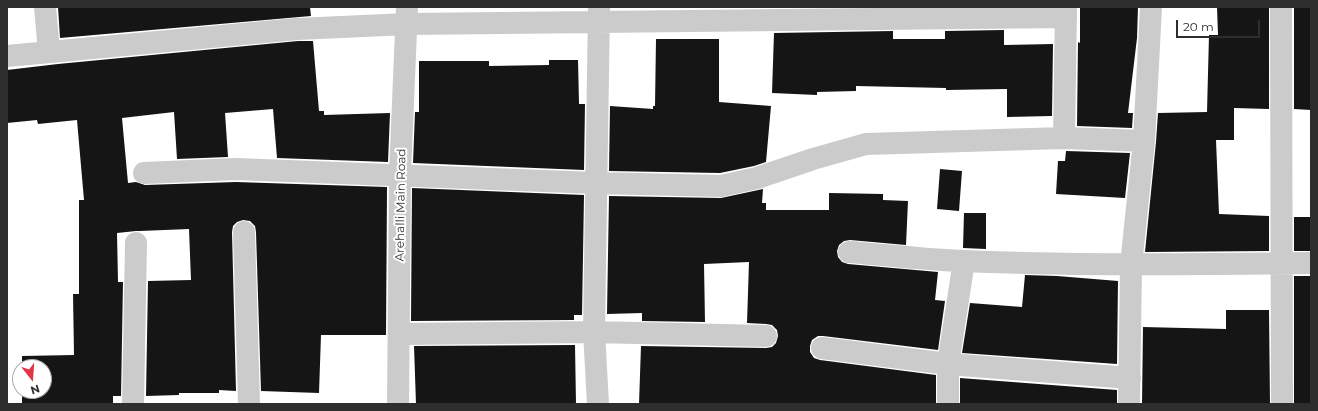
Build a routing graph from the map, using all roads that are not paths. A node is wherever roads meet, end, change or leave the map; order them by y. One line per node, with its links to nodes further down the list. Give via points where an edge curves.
1 (45, 7): 7 (street)
2 (1151, 7): 10 (street)
3 (1281, 7): 18 (street)
4 (1066, 12): 5 (street); 9 (street)
5 (599, 14): 6 (street); 13 (street)
6 (407, 15): 7 (street, via 298,29); 12 (street, Arehalli Main Road)
7 (49, 52): 8 (street)
8 (7, 56)
9 (1064, 138): 10 (street); 13 (street, via 866,144 757,178 721,186)
10 (1144, 141): 20 (street)
11 (144, 173): 12 (street, via 236,169)
12 (400, 174): 13 (street); 22 (street, Arehalli Main Road)
13 (596, 183): 21 (street)
14 (244, 232): 28 (street)
15 (136, 243): 27 (street)
16 (850, 252): 17 (street)
17 (964, 261): 20 (street); 25 (street)
18 (1281, 263): 19 (street); 20 (street); 33 (street)
19 (1311, 263)
20 (1131, 265): 26 (street)
21 (594, 332): 22 (street); 23 (street); 30 (street)
22 (400, 334): 29 (street, Arehalli Main Road)
23 (766, 336)
24 (822, 348): 25 (street)
25 (948, 364): 26 (street); 31 (street)
26 (1130, 378): 32 (street)
27 (133, 404)
28 (249, 404)
29 (398, 404)
30 (598, 404)
31 (948, 404)
32 (1129, 404)
33 (1282, 404)

